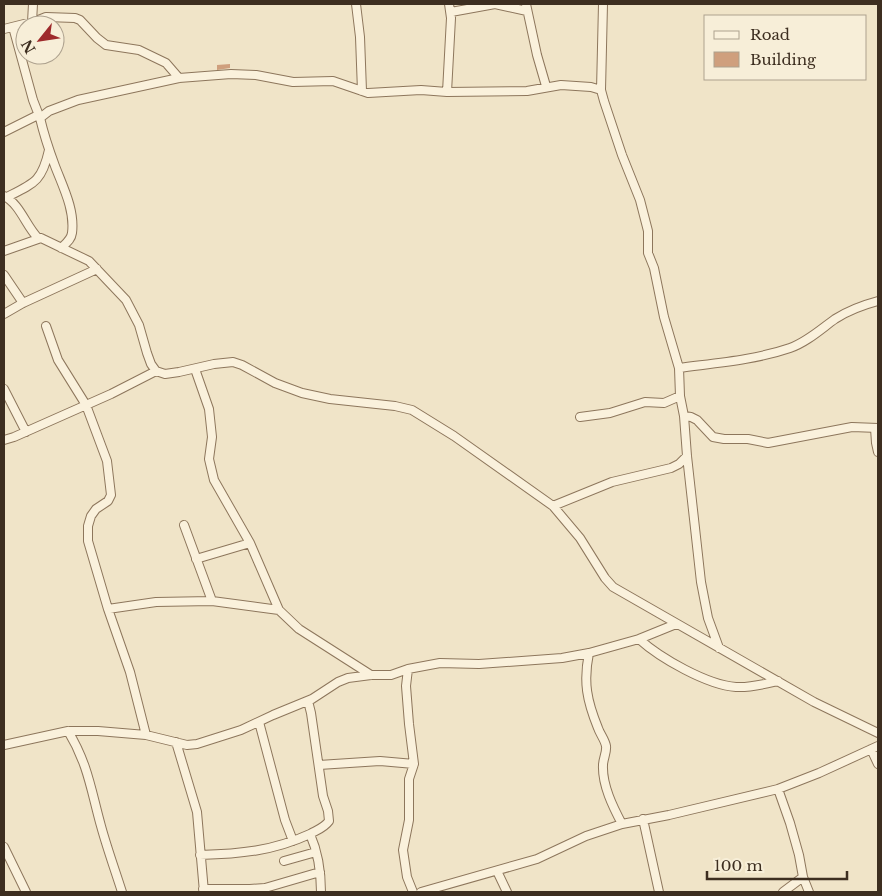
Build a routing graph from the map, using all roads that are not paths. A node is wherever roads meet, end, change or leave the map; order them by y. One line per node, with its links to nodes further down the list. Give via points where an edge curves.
1 (356, 4): 11 (street)
2 (603, 4): 10 (street)
3 (527, 7): 4 (street, via 495,4); 9 (street)
4 (450, 8): 12 (street)
5 (65, 18): 8 (street, via 78,19 106,45 139,50 166,63)
6 (13, 27): 7 (street); 13 (street)
7 (4, 29)
8 (179, 78): 11 (street, via 256,74 293,82 333,81); 13 (street, via 78,100)
9 (546, 86): 10 (street); 12 (street, via 527,91)
10 (601, 90): 27 (street, via 640,200 648,231 648,253)
11 (362, 92): 12 (street)
12 (448, 92)
13 (39, 116): 14 (street); 15 (street)
14 (4, 132)
15 (49, 150): 16 (street, via 43,171 36,180 25,189); 18 (street, via 66,193 71,218 72,234)
16 (5, 197): 17 (street, via 18,208 33,233)
17 (41, 238): 18 (street); 19 (street)
18 (61, 248): 20 (street, via 89,261)
19 (4, 252)
20 (97, 269): 23 (street); 28 (street, via 129,305)
21 (4, 275): 23 (street)
22 (878, 301): 27 (street, via 858,306 791,348)
23 (23, 303): 24 (street)
24 (4, 314)
25 (46, 326): 32 (street, via 58,360)
26 (195, 368): 28 (street, via 165,374); 40 (street, via 233,362 302,393 412,410); 42 (street, via 209,409 212,437 210,468)
27 (679, 368): 30 (street)
28 (156, 371): 32 (street)
29 (4, 389): 31 (street)
30 (680, 396): 33 (street); 34 (street, via 664,403 646,402 610,413)
31 (8, 401): 36 (street)
32 (86, 405): 36 (street); 45 (street, via 107,461 112,491 110,498 91,516 88,526 88,542)
33 (684, 416): 35 (street, via 697,420 713,437 768,443 852,426); 39 (street)
34 (580, 417)
35 (877, 428): 38 (street)
36 (26, 432): 37 (street)
37 (4, 440)
38 (878, 452)
39 (687, 456): 40 (street, via 671,468 612,482); 49 (street, via 701,582 708,618)
40 (553, 506): 47 (street, via 580,538 613,587)
41 (184, 525): 43 (street)
42 (250, 543): 43 (street); 46 (street)
43 (196, 558): 44 (street)
44 (212, 600): 45 (street, via 156,602); 46 (street)
45 (108, 609): 58 (street, via 130,672)
46 (279, 610): 52 (street, via 299,629)
47 (676, 624): 48 (street); 49 (street)
48 (639, 639): 50 (street); 53 (street, via 665,659 719,684 738,687)
49 (719, 648): 53 (street)
50 (589, 653): 51 (street, via 549,660 440,663); 67 (street, via 585,670 588,701 606,745 604,773 614,810)
51 (408, 669): 52 (street, via 392,675); 62 (street, via 406,686)
52 (371, 675): 54 (street, via 338,682)
53 (778, 681): 57 (street)
54 (306, 702): 55 (street); 64 (street, via 311,713)
55 (259, 722): 59 (street, via 229,736 197,744); 69 (street)
56 (68, 731): 58 (street); 60 (street); 79 (street, via 86,768)
57 (878, 733)
58 (146, 735): 59 (street)
59 (176, 742): 72 (street, via 197,812)
60 (4, 745)
61 (875, 747): 63 (street); 65 (street)
62 (414, 764): 64 (street, via 380,760); 81 (street, via 403,850)
63 (878, 764)
64 (319, 765): 68 (street, via 329,821)
65 (778, 789): 66 (street); 76 (street)
66 (643, 819): 67 (street); 84 (street)
67 (622, 824): 74 (street, via 586,836 537,859)
68 (310, 834): 69 (street); 71 (street)
69 (293, 841): 72 (street, via 260,851)
70 (4, 848): 78 (street)
71 (316, 852): 73 (street); 75 (street)
72 (200, 854): 77 (street)
73 (284, 861)
74 (497, 871): 82 (street); 83 (street)
75 (320, 872): 77 (street, via 265,888); 80 (street)
76 (803, 877): 85 (street); 86 (street)
77 (204, 891)
78 (26, 892)
79 (122, 892)
80 (321, 892)
81 (413, 892)
82 (421, 892)
83 (507, 892)
84 (659, 892)
85 (783, 892)
86 (809, 892)

